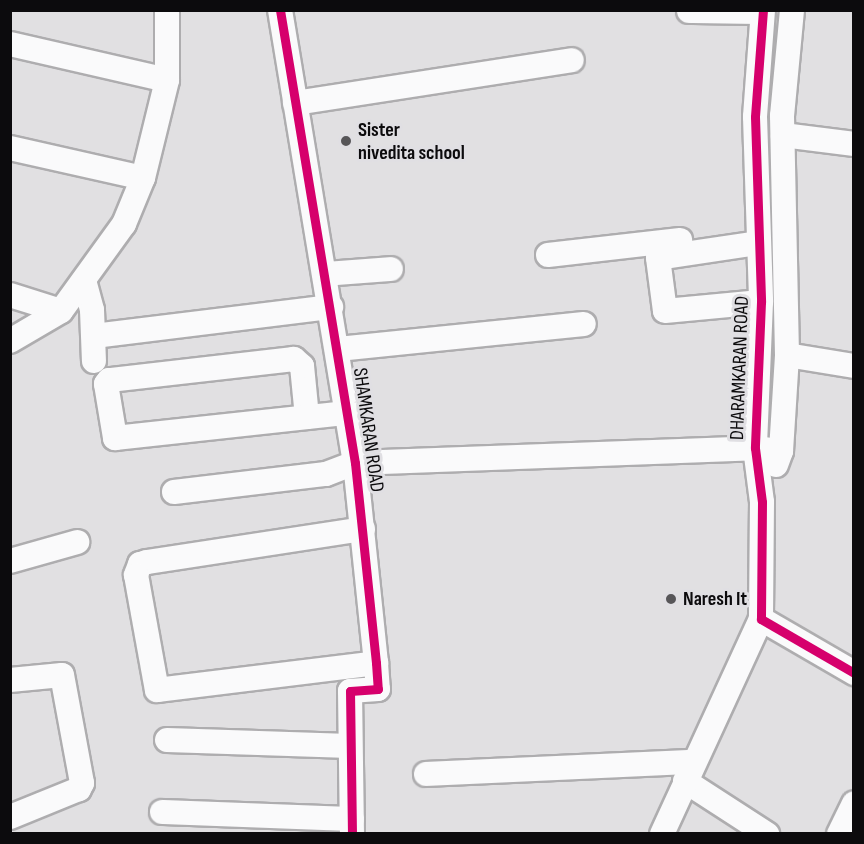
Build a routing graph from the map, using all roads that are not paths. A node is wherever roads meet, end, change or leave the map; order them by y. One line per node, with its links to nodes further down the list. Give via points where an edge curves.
1 (167, 10): 8 (street)
2 (280, 10): 9 (street, SHAMKARAN ROAD)
3 (792, 10): 10 (street, DHARAMKARAN ROAD, via 783,71)
4 (689, 11): 5 (street)
5 (763, 11): 14 (street, DHARAMKARAN ROAD, via 756,78)
6 (10, 44): 8 (street)
7 (572, 60): 9 (street)
8 (167, 80): 13 (street)
9 (295, 103): 17 (street, SHAMKARAN ROAD)
10 (783, 135): 11 (street); 27 (street, DHARAMKARAN ROAD)
11 (854, 144)
12 (10, 148): 13 (street)
13 (143, 178): 18 (street, via 124,224)
14 (757, 237): 15 (street); 20 (street, DHARAMKARAN ROAD); 20 (street, via 658,258 664,311)
15 (548, 255)
16 (391, 269): 17 (street)
17 (325, 274): 21 (street, SHAMKARAN ROAD)
18 (84, 280): 22 (street); 24 (street)
19 (10, 295): 22 (street)
20 (761, 302): 32 (street, DHARAMKARAN ROAD)
21 (331, 307): 24 (street); 26 (street, SHAMKARAN ROAD)
22 (61, 311): 25 (street)
23 (584, 324): 26 (street)
24 (94, 336): 28 (street)
25 (10, 341)
26 (338, 349): 30 (street, SHAMKARAN ROAD)
27 (787, 355): 29 (street); 33 (street, DHARAMKARAN ROAD)
28 (94, 361)
29 (854, 366)
30 (347, 413): 31 (street); 34 (street, SHAMKARAN ROAD)
31 (308, 417): 31 (street, via 115,438 106,384 109,380 294,359 302,366)
32 (755, 448): 33 (street, SHAMKARAN ROAD); 34 (street, SHAMKARAN ROAD); 36 (street, DHARAMKARAN ROAD)
33 (781, 451): 36 (street, DHARAMKARAN ROAD)
34 (355, 463): 35 (street, via 326,474); 37 (street, SHAMKARAN ROAD)
35 (174, 492)
36 (762, 502): 40 (street, DHARAMKARAN ROAD)
37 (363, 529): 41 (street, SHAMKARAN ROAD); 41 (street, via 147,562 140,564 136,575 157,690)
38 (77, 542): 39 (street)
39 (10, 561)
40 (761, 619): 42 (street); 46 (street)
41 (376, 663): 45 (street, SHAMKARAN ROAD, via 378,689 350,691)
42 (854, 673)
43 (10, 680): 50 (street, via 62,675 82,783 79,789)
44 (168, 740): 45 (street)
45 (350, 746): 51 (street, SHAMKARAN ROAD)
46 (689, 772): 47 (street); 52 (street); 53 (street)
47 (426, 774)
48 (854, 803): 54 (street)
49 (162, 812): 51 (street)
50 (10, 817)
51 (352, 826)
52 (662, 834)
53 (767, 834)
54 (839, 834)

